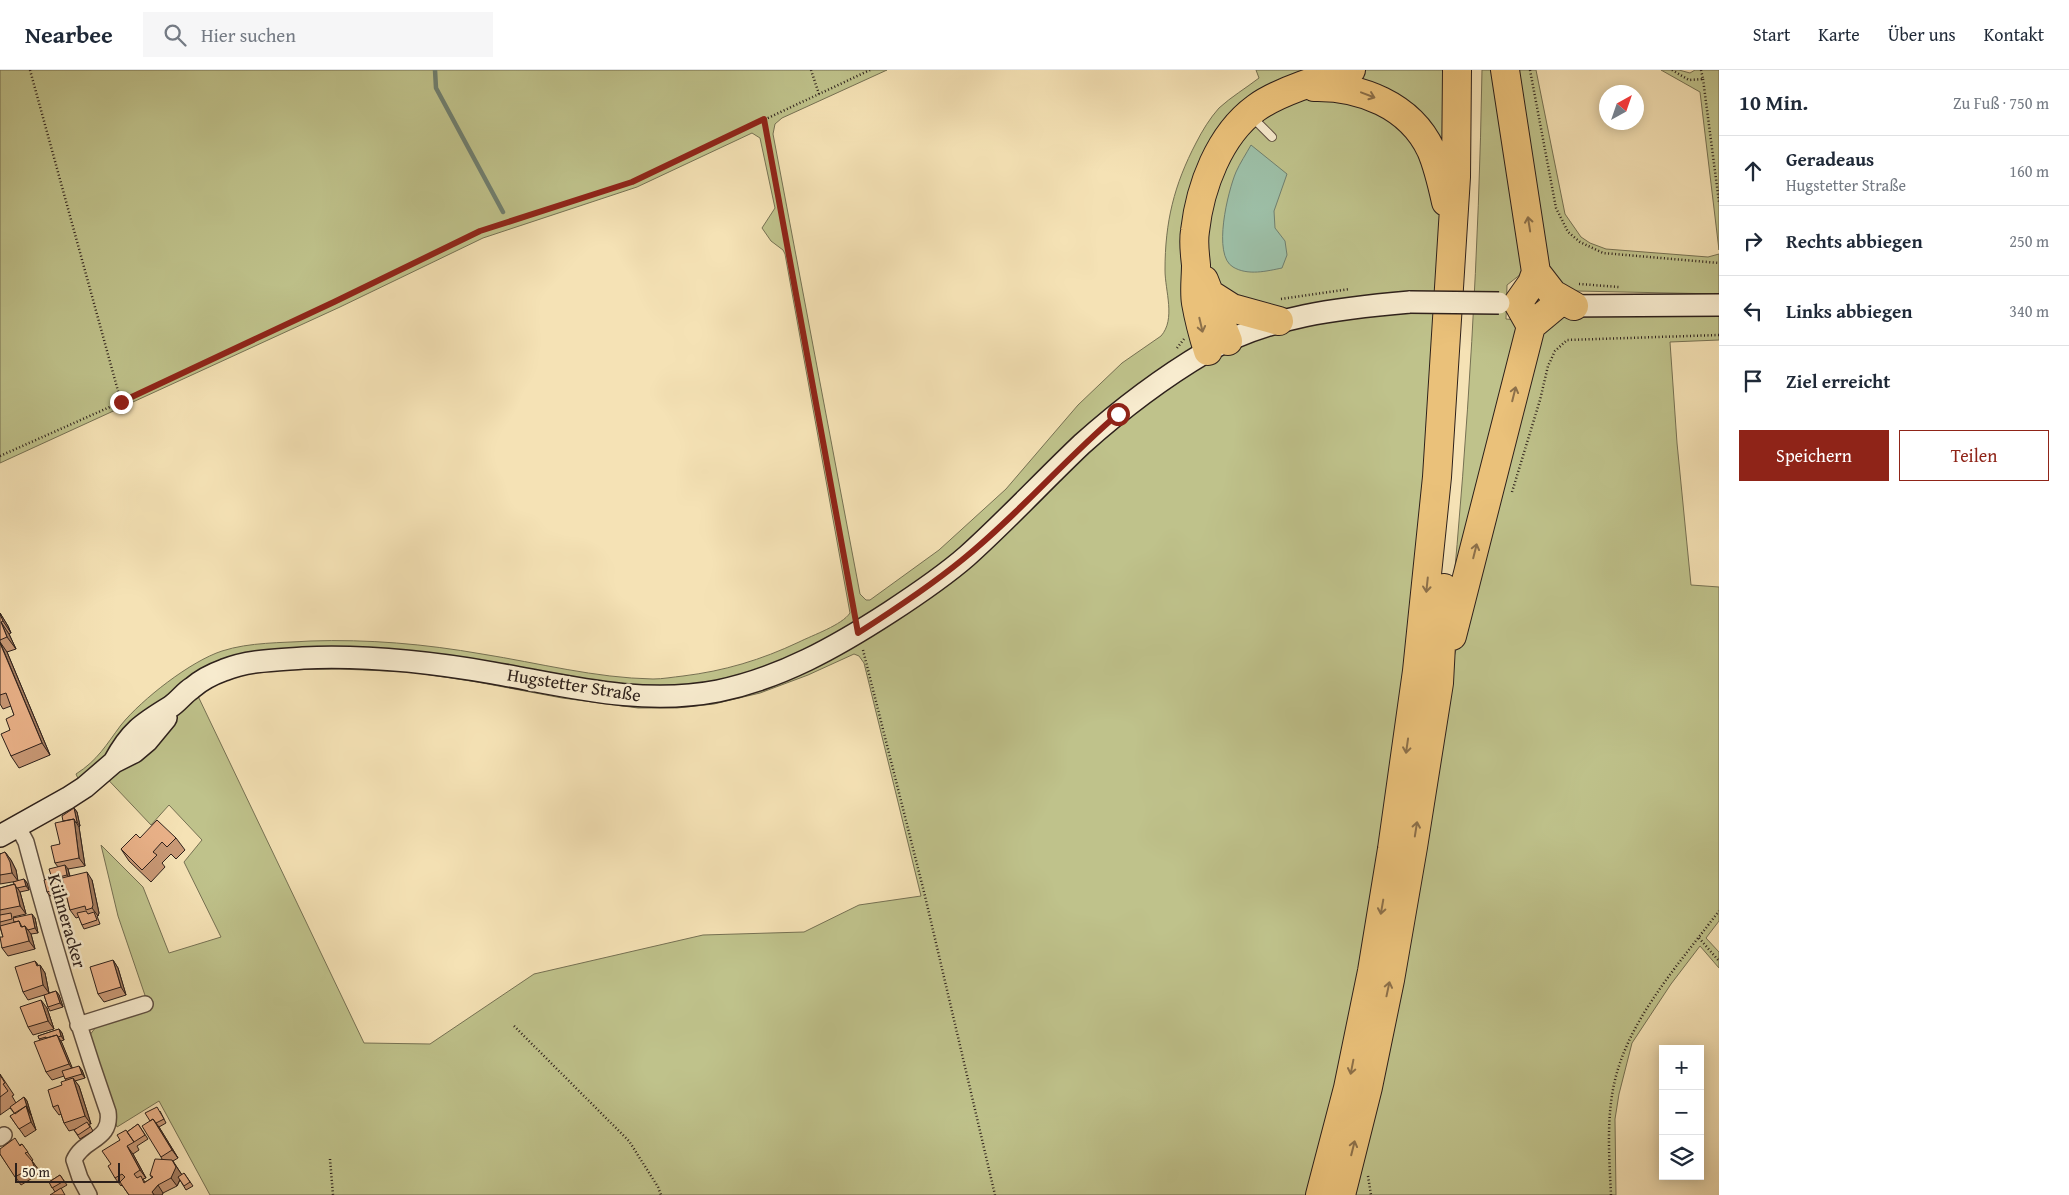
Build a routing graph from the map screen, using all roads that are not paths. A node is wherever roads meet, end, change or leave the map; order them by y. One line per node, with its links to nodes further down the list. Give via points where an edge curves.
1 (1351, 70): 5 (highway)
2 (1457, 70): 8 (highway, via 1456,177)
3 (1472, 70): 17 (highway, via 1470,200 1462,355)
4 (1505, 70): 10 (highway, one-way to 4)
5 (1303, 87): 6 (highway, via 1270,100); 8 (highway, one-way to 8, via 1329,87 1367,94 1401,113 1430,149)
6 (1249, 114): 7 (lane); 9 (highway, via 1224,144 1204,188 1194,232)
7 (1272, 137)
8 (1452, 222): 22 (highway, one-way to 22, via 1437,477 1417,671 1372,971 1348,1088)
9 (1196, 263): 11 (highway); 16 (highway, one-way to 16, via 1200,327)
10 (1536, 272): 12 (highway, via 1553,294); 14 (highway)
11 (1210, 294): 15 (highway, via 1232,308); 16 (highway)
12 (1568, 298): 13 (street); 14 (highway)
13 (1719, 305)
14 (1514, 309): 15 (street, Hugstetter Straße, bridge, via 1410,302 1342,308); 17 (highway, one-way to 14, via 1462,603)
15 (1279, 322): 16 (street, Hugstetter Straße)
16 (1218, 346): 18 (street, Hugstetter Straße, via 1170,374 1118,414 963,560 918,594 814,658 759,680 717,691 633,697 408,660 319,657 242,664 192,687 124,742 114,762 85,787)
17 (1439, 683): 23 (highway, one-way to 17, via 1390,980)
18 (9, 831): 20 (street, Kühneracker, via 26,842)
19 (145, 1004): 20 (street)
20 (78, 1025): 21 (street, Kühneracker, via 109,1121 105,1132 76,1154 74,1160)
21 (89, 1195)
22 (1320, 1195)
23 (1341, 1195)

